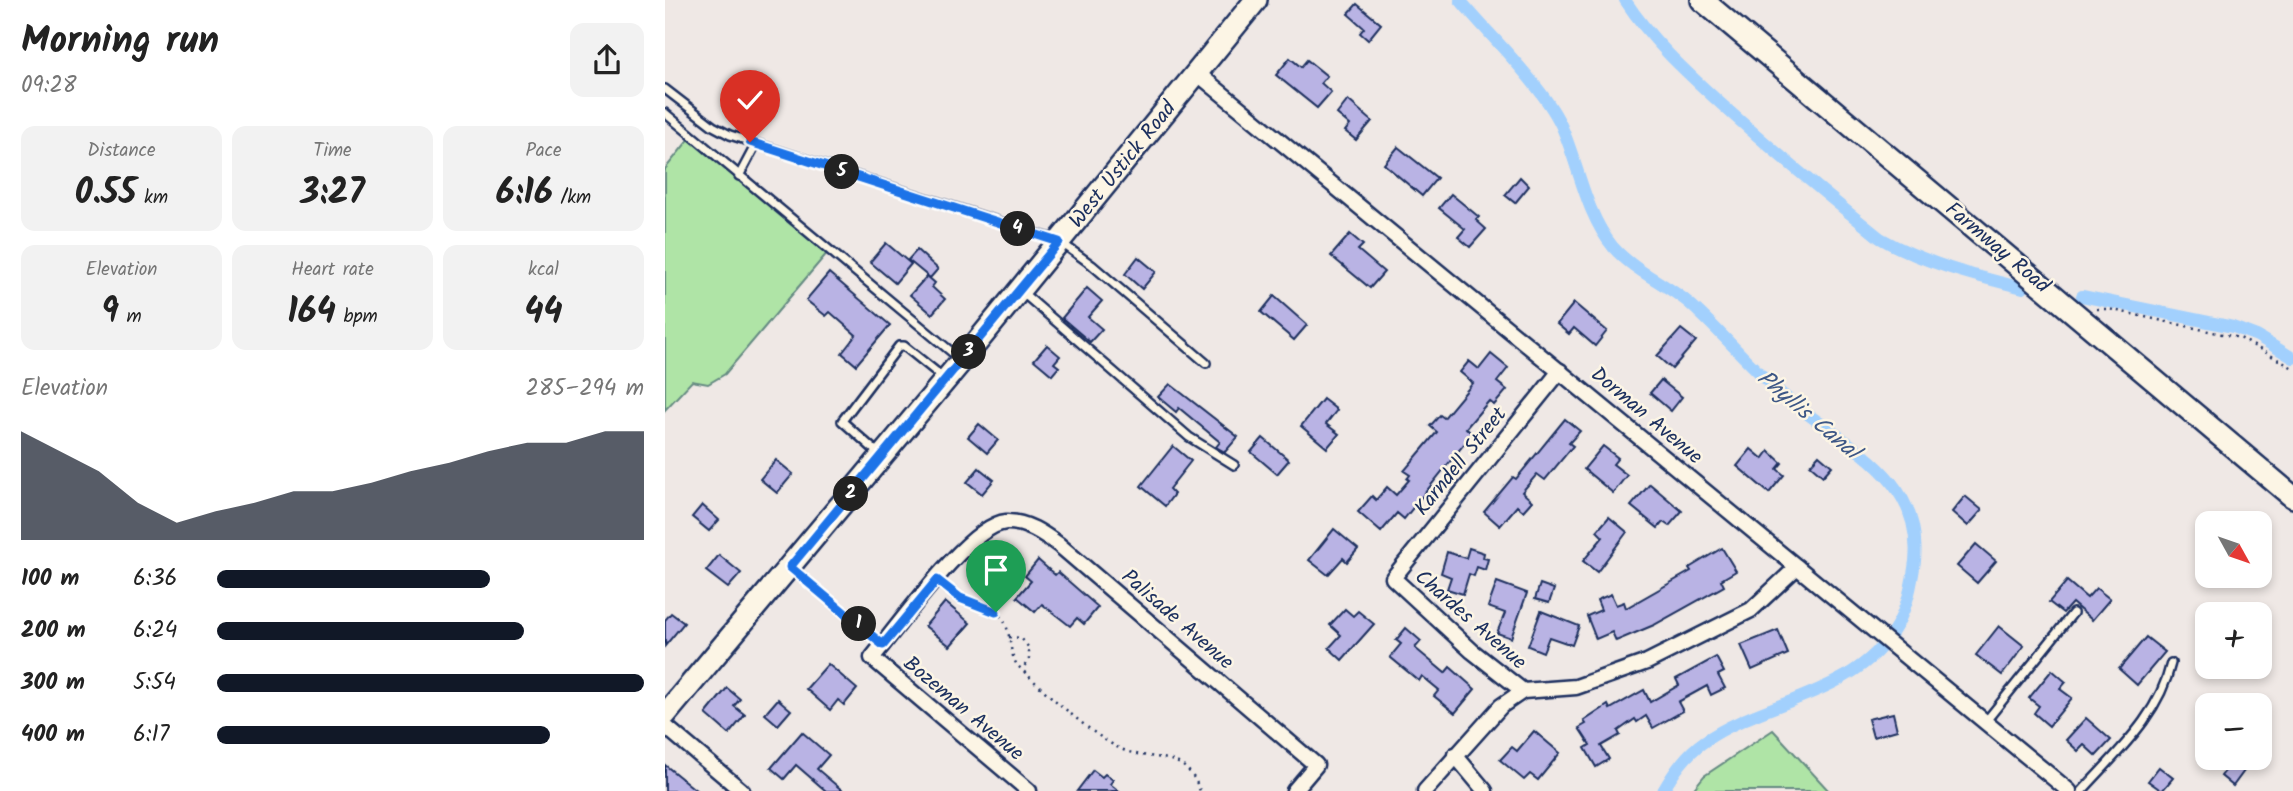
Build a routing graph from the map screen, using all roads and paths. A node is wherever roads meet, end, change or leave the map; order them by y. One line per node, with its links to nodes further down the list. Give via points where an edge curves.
1 (1256, 0): 3 (main road, West Ustick Road)
2 (1702, 0): 10 (main road, Farmway Road)
3 (1197, 73): 8 (main road, West Ustick Road); 14 (street, Dorman Avenue)
4 (665, 89): 6 (lane, via 713,126)
5 (665, 113): 7 (lane)
6 (756, 145): 7 (lane); 8 (lane)
7 (739, 176): 11 (lane)
8 (1059, 242): 9 (main road, West Ustick Road); 12 (lane)
9 (1019, 290): 11 (main road, West Ustick Road); 17 (lane, via 1189,437)
10 (2073, 310): 13 (path, via 2109,309 2240,338); 18 (main road, Farmway Road)
11 (962, 360): 15 (main road, West Ustick Road)
12 (1206, 363)
13 (2293, 368)
14 (1560, 371): 20 (street, Dorman Avenue); 21 (street, Karndell Street)
15 (945, 380): 16 (main road, West Ustick Road); 16 (lane, via 899,346 842,421)
16 (882, 457): 19 (main road, West Ustick Road)
17 (1234, 465)
18 (2293, 497)
19 (790, 567): 25 (path); 29 (main road, West Ustick Road)
20 (1797, 567): 28 (street, via 1751,610 1647,662 1576,687); 30 (street, Dorman Avenue)
21 (1393, 578): 28 (street, Chardes Avenue)
22 (937, 580): 24 (path, via 960,598 996,612); 25 (street); 36 (street, Palisade Avenue, via 978,534 1005,522 1030,527 1059,545 1316,765)
23 (2073, 613): 30 (lane)
24 (1008, 637): 27 (path, via 1012,657); 27 (path, via 1021,638 1029,648)
25 (883, 645): 34 (street, Bozeman Avenue, via 872,658)
26 (2171, 663): 40 (lane, via 2151,713)
27 (1022, 670): 35 (path, via 1114,745 1182,765)
28 (1523, 691): 32 (street, via 1501,706)
29 (665, 715)
30 (1986, 722): 39 (street, Dorman Avenue)
31 (665, 726): 33 (street)
32 (1455, 755): 37 (street); 38 (street)
33 (742, 791)
34 (1029, 791)
35 (1201, 791)
36 (1294, 791)
37 (1425, 791)
38 (1485, 791)
39 (2069, 791)
40 (2082, 791)

